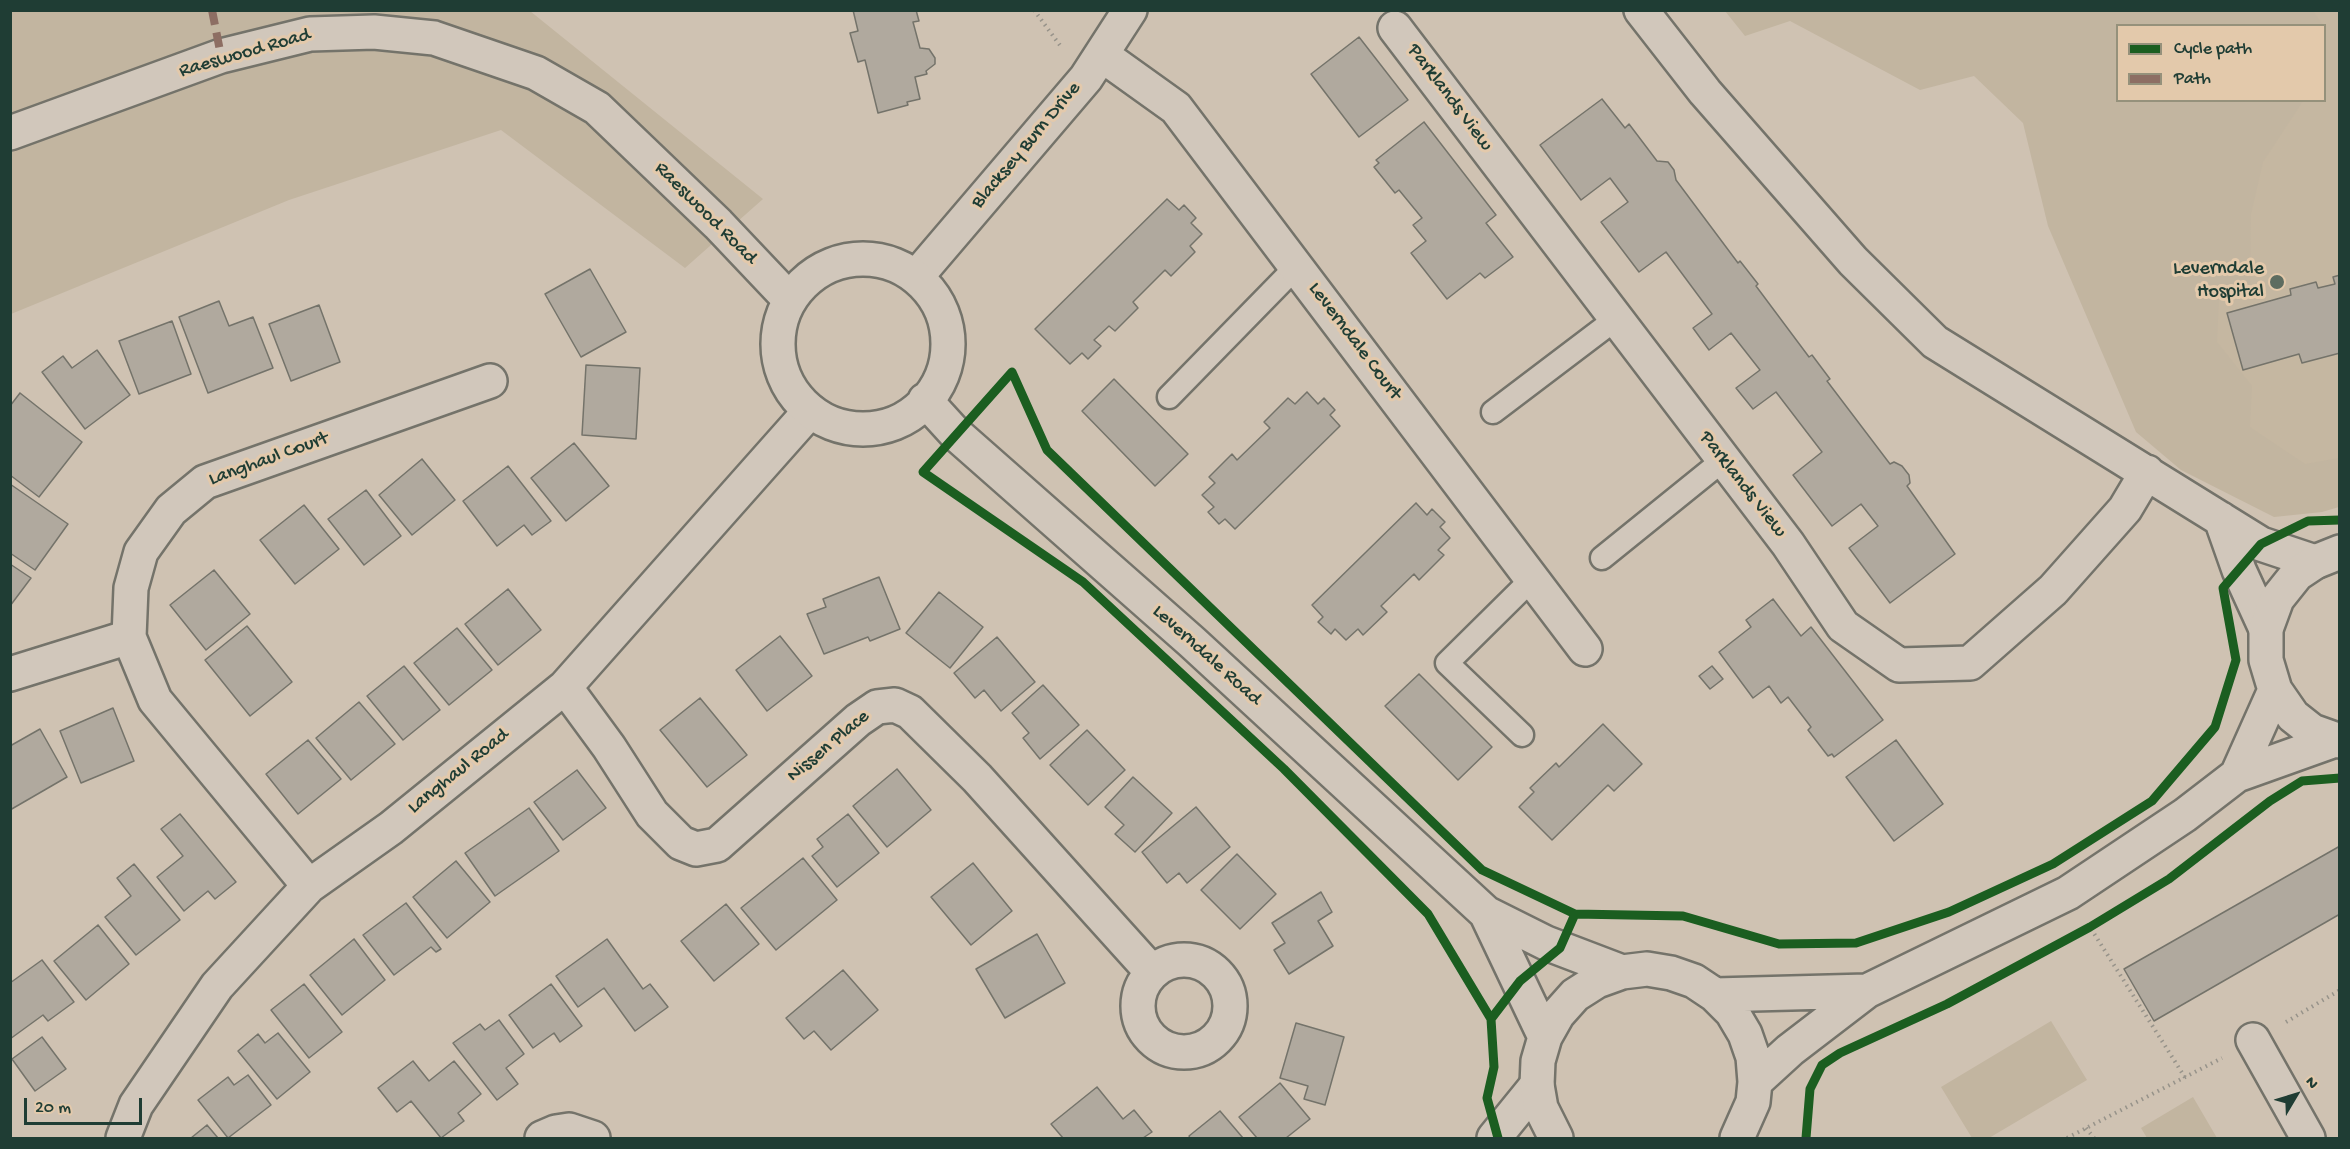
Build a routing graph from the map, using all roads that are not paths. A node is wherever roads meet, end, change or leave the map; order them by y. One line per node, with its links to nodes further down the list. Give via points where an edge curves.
1 (1130, 10): 4 (street, Blacksey Burn Drive)
2 (1641, 10): 16 (street, via 1705,92 1853,261 1935,342)
3 (1395, 28): 9 (street, Parklands View)
4 (1094, 66): 6 (street, Leverndale Court, via 1176,108); 7 (street, Blacksey Burn Drive)
5 (10, 133): 8 (street, Raeswood Road, via 221,56 310,34 374,32 434,38 536,73 597,108 718,224)
6 (1297, 266): 11 (lane); 20 (street, Leverndale Court)
7 (917, 276): 8 (street, via 888,261 849,258 816,273); 12 (street, via 939,305 948,338 943,374)
8 (790, 300): 13 (street, via 779,321 777,354 786,382)
9 (1617, 318): 14 (lane); 15 (street, Parklands View)
10 (490, 381): 22 (street, Langhaul Court, via 205,482 171,510 141,552 131,588)
11 (1169, 397)
12 (926, 400): 13 (street, via 892,424 865,429 838,425); 31 (street, Leverndale Road, via 956,434 1192,642)
13 (810, 411): 25 (street, Langhaul Road)
14 (1493, 412)
15 (1722, 461): 16 (street, Parklands View, via 1788,544 1843,626 1899,665 1970,663 2053,590 2125,509); 19 (lane)
16 (2147, 472): 17 (street)
17 (2221, 519): 18 (street, via 2261,544); 21 (street)
18 (2327, 557): 21 (street, via 2297,574 2277,599)
19 (1602, 558)
20 (1532, 579): 23 (street, Leverndale Court); 27 (lane, via 1447,663)
21 (2266, 629): 26 (street, via 2266,660)
22 (129, 637): 24 (street); 30 (street, Langhaul Court, via 155,700)
23 (1585, 649)
24 (10, 674)
25 (565, 687): 30 (street, Langhaul Road, via 391,828); 32 (street, Nissen Place, via 652,814 681,843 696,849 717,845 877,707 895,705 910,712 977,778)
26 (2275, 690): 28 (street, via 2293,716 2312,731); 29 (street)
27 (1522, 735)
28 (2337, 741): 29 (street)
29 (2237, 776): 34 (street, via 2068,893)
30 (309, 886): 41 (street, Langhaul Road, via 217,986 136,1106)
31 (1485, 913): 33 (street, Leverndale Road, via 1546,943); 36 (street, Leverndale Road)
32 (1152, 972)
33 (1622, 972): 35 (street, via 1647,969 1671,973 1694,981); 36 (street, via 1575,995)
34 (1867, 991): 35 (street); 38 (street)
35 (1715, 995): 38 (street, via 1732,1012 1745,1034 1753,1057)
36 (1545, 1037): 39 (street, via 1538,1060)
37 (2253, 1040): 46 (street)
38 (1755, 1082): 40 (street)
39 (1537, 1084): 44 (street); 45 (street, via 1541,1108)
40 (1746, 1132)
41 (123, 1138)
42 (542, 1138): 43 (street, via 569,1130)
43 (593, 1138)
44 (1494, 1138)
45 (1556, 1138)
46 (2308, 1138)

